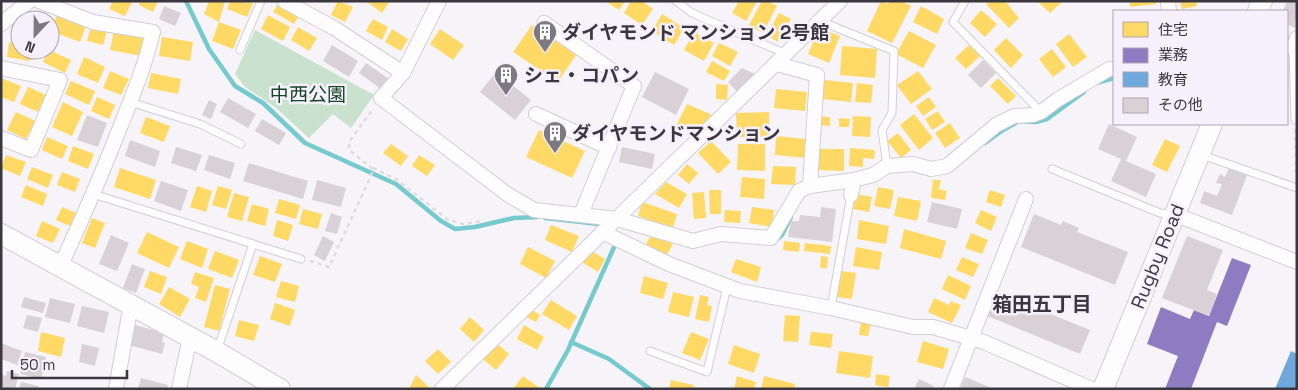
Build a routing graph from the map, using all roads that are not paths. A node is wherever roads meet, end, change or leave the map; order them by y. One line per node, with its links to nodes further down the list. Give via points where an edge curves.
1 (30, 1): 11 (street)
2 (39, 1): 18 (street, via 93,22 153,32)
3 (262, 1): 13 (lane)
4 (284, 1): 17 (street, via 334,28)
5 (439, 1): 17 (street)
6 (676, 1): 14 (lane, via 692,13)
7 (840, 1): 9 (street)
8 (965, 1): 19 (lane, via 953,22)
9 (820, 21): 14 (street); 27 (lane, via 894,51 892,113 882,130)
10 (544, 23): 25 (street, via 634,86)
11 (1, 24)
12 (1293, 45): 21 (lane)
13 (240, 50)
14 (781, 59): 30 (street, via 817,75); 36 (street)
15 (1, 68): 23 (street, via 60,80 31,150)
16 (1113, 69): 19 (street)
17 (403, 73): 34 (street, via 381,98 507,194 534,210)
18 (130, 102): 24 (lane, via 200,124); 32 (street)
19 (1041, 112): 27 (street, via 1014,116 996,125 947,166 930,169 913,164)
20 (536, 114): 25 (street)
21 (1295, 120)
22 (1212, 125): 26 (street, Rugby Road)
23 (1, 138)
24 (242, 144)
25 (608, 148): 34 (street)
26 (1199, 154): 31 (lane); 35 (street, Rugby Road)
27 (887, 166): 29 (street)
28 (1052, 169): 35 (lane, via 1160,213)
29 (853, 185): 30 (street); 45 (lane)
30 (810, 186): 36 (street, via 799,191 771,238 722,234 693,241)
31 (1296, 188)
32 (93, 194): 39 (lane); 42 (street)
33 (1026, 199): 47 (street)
34 (581, 214): 36 (street)
35 (1174, 214): 41 (street); 56 (street, Rugby Road)
36 (617, 220): 37 (street)
37 (602, 232): 43 (street, via 669,264); 53 (street)
38 (1, 234): 42 (street)
39 (253, 244): 40 (lane); 49 (lane)
40 (301, 259)
41 (1297, 262)
42 (60, 267): 44 (street)
43 (727, 286): 45 (street); 48 (lane, via 708,372)
44 (131, 304): 46 (street); 50 (street)
45 (830, 308): 47 (street, via 913,327 933,326)
46 (190, 337): 49 (street); 51 (street)
47 (972, 338): 54 (street); 55 (street)
48 (650, 351)
49 (217, 352): 52 (street)
50 (116, 389)
51 (179, 389)
52 (280, 389)
53 (442, 389)
54 (951, 389)
55 (1092, 389)
56 (1103, 389)

